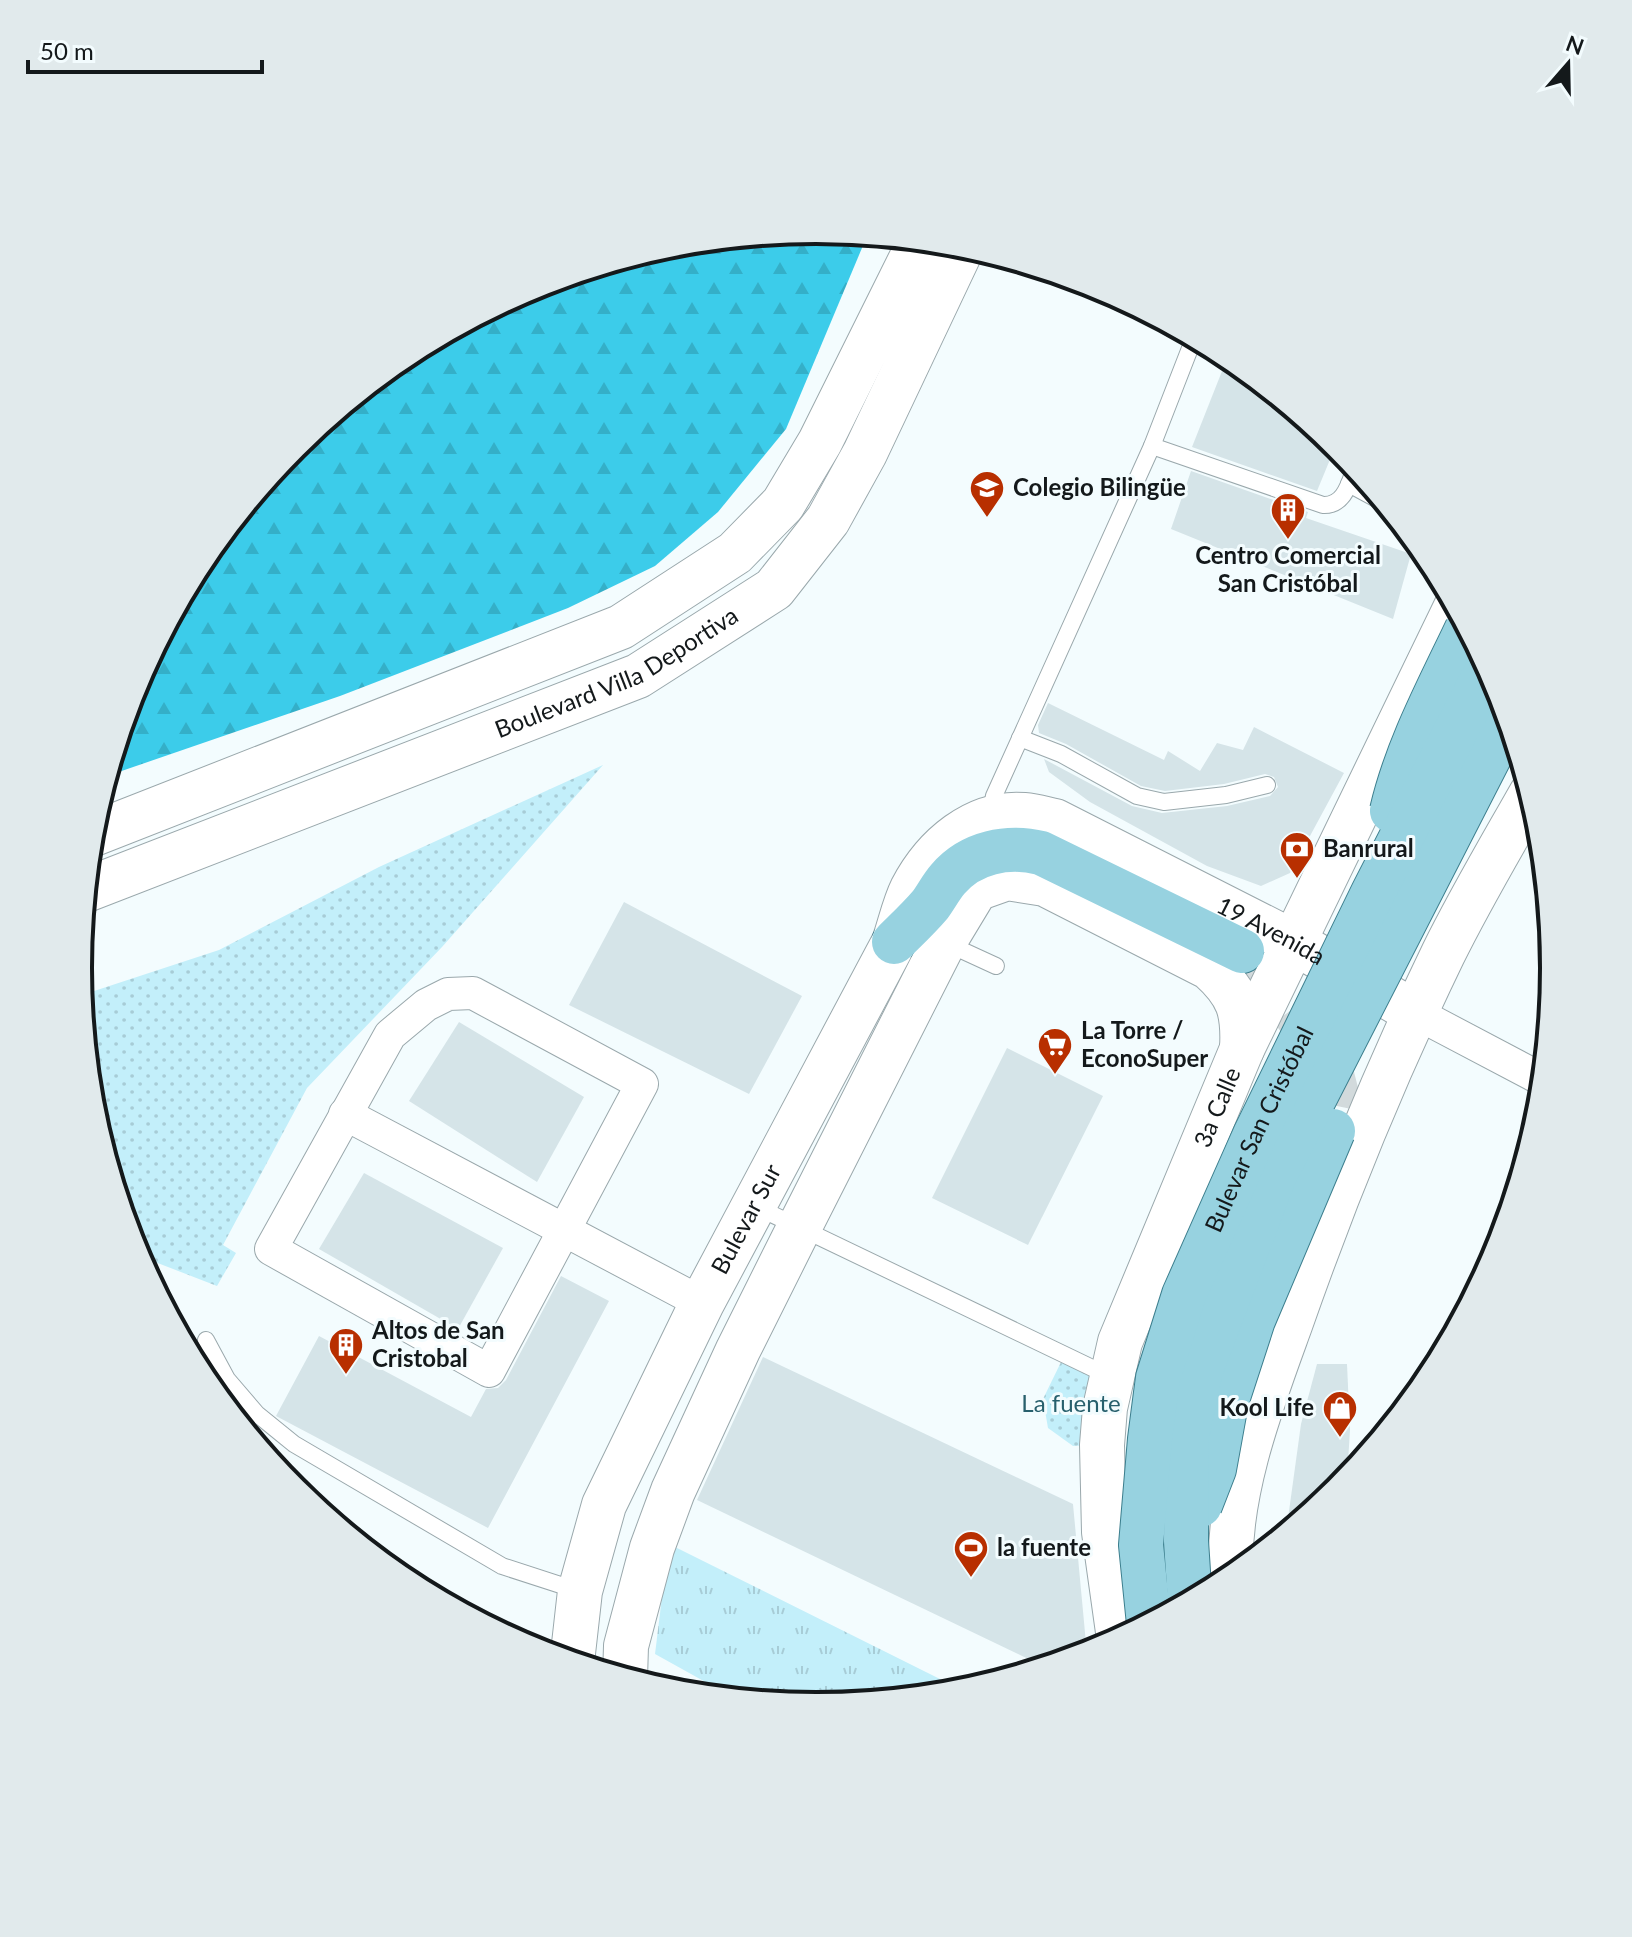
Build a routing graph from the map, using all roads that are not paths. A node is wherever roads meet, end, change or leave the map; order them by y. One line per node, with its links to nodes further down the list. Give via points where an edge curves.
1 (915, 252): 18 (main road, Boulevard Villa Deportiva, via 820,442 783,504 735,553 621,627)
2 (957, 258): 19 (main road, Boulevard Villa Deportiva, via 828,520 774,589 638,676)
3 (1190, 349): 4 (lane)
4 (1152, 446): 6 (lane, via 1323,505 1340,500); 14 (lane)
5 (1350, 481): 6 (lane)
6 (1349, 484): 7 (lane)
7 (1358, 489)
8 (1450, 619): 10 (main road, 3a Calle)
9 (1461, 641): 20 (main road, bridge, via 1400,777)
10 (1429, 662): 12 (main road, via 1432,678 1444,694); 23 (main road, 3a Calle)
11 (1481, 682): 20 (main road, Bulevar San Cristóbal, bridge)
12 (1495, 718)
13 (1501, 733): 39 (main road, Bulevar San Cristóbal, bridge, via 1274,1177 1201,1370 1187,1436)
14 (1020, 738): 15 (lane, via 1137,796 1164,802); 17 (lane)
15 (1267, 785)
16 (1522, 810): 26 (main road, via 1469,902)
17 (989, 817): 21 (main road, Bulevar Sur, via 957,834 935,855 911,890); 23 (main road, 19 Avenida, via 1023,815 1055,821)
18 (106, 829)
19 (97, 886)
20 (1373, 893): 43 (main road, Bulevar San Cristóbal, bridge, via 1184,1295 1158,1378 1150,1439 1141,1545)
21 (894, 942): 24 (main road, via 959,869 991,852 1019,847); 31 (main road, Bulevar Sur)
22 (944, 942): 25 (lane); 27 (main road, via 976,889 1007,878 1045,884 1210,968 1227,983 1244,1020); 32 (main road, Bulevar Sur)
23 (1295, 943): 26 (main road, 19 Avenida); 27 (main road, 3a Calle)
24 (1242, 951)
25 (996, 966)
26 (1416, 1013): 28 (street, 19 Avenida); 37 (main road, via 1334,1204)
27 (1242, 1049): 35 (main road, 3a Calle)
28 (1532, 1074)
29 (345, 1114): 33 (street); 33 (street, via 390,1035 426,1005 448,994 473,993 642,1084); 33 (street, via 271,1249 489,1371)
30 (1333, 1131): 39 (main road, bridge, via 1253,1320 1226,1403 1214,1469)
31 (754, 1205): 32 (lane); 34 (main road, Bulevar Sur)
32 (799, 1228): 38 (lane); 46 (main road, Bulevar Sur, via 673,1491 652,1548)
33 (563, 1231): 34 (street)
34 (702, 1303): 42 (main road, Bulevar Sur, via 604,1505)
35 (1125, 1329): 37 (main road, via 1218,1362 1248,1367); 38 (main road, 3a Calle)
36 (206, 1340): 42 (lane, via 227,1379 257,1414 294,1444 502,1566)
37 (1282, 1346): 40 (main road, via 1239,1490)
38 (1112, 1378): 44 (main road, 3a Calle, via 1102,1445 1103,1518)
39 (1186, 1541): 41 (main road, Bulevar San Cristóbal, bridge)
40 (1232, 1561)
41 (1189, 1589)
42 (580, 1591): 45 (main road, Bulevar Sur)
43 (1148, 1612)
44 (1117, 1626)
45 (573, 1650)
46 (625, 1667)

